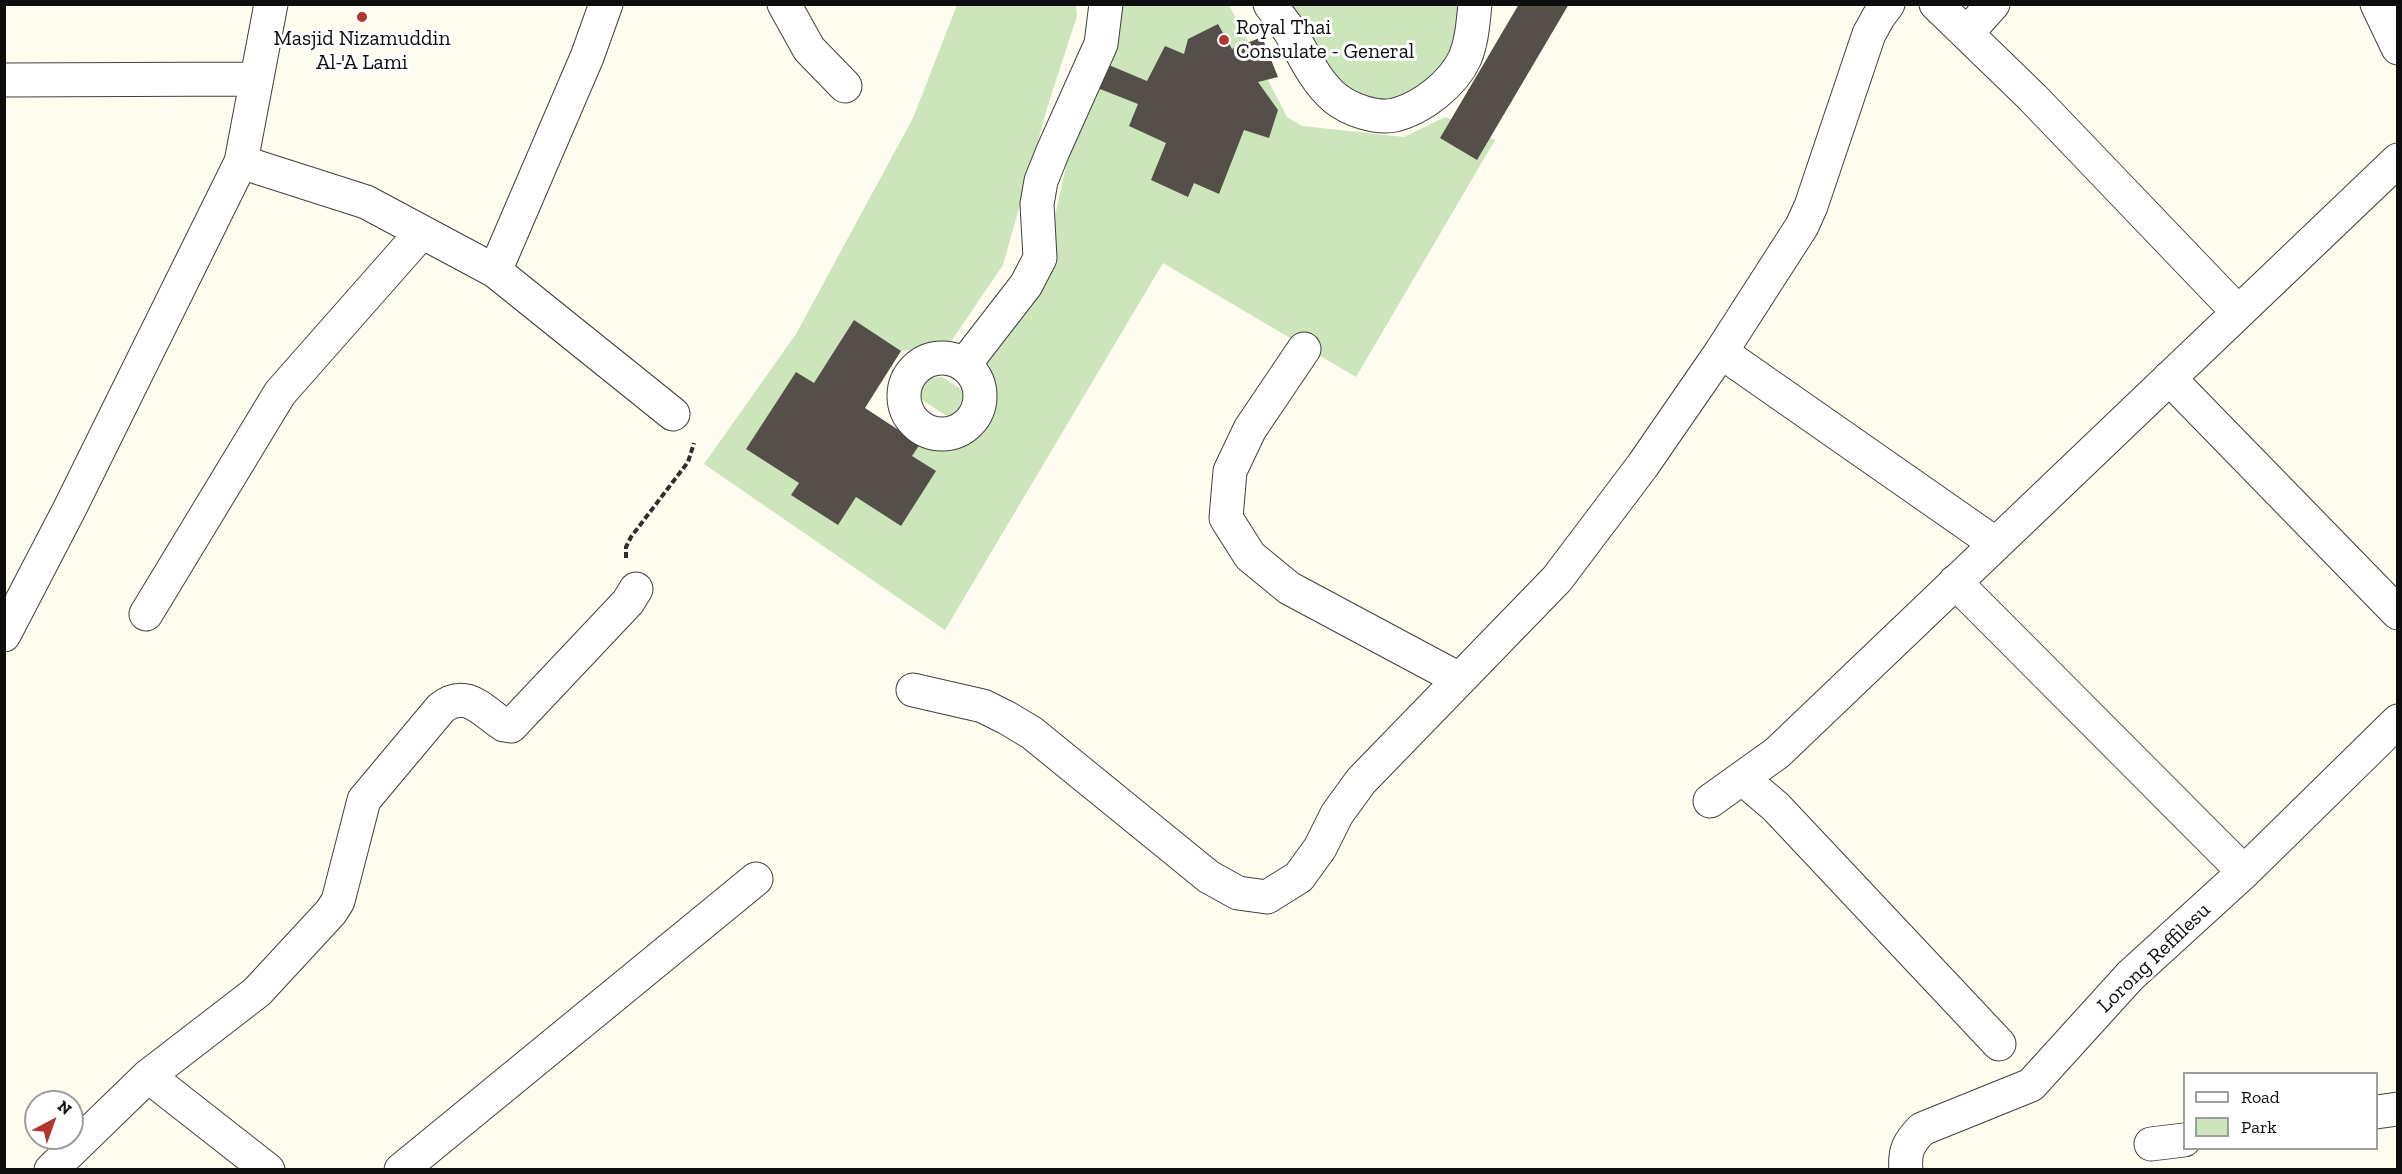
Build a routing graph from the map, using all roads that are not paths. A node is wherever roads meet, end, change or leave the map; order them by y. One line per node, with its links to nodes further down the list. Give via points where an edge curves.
1 (271, 4): 13 (street)
2 (606, 4): 19 (street)
3 (784, 4): 15 (street, via 809,49)
4 (1106, 4): 23 (street, via 1101,44 1041,181 1037,204 1040,258 1026,285)
5 (1270, 4): 6 (street, via 1313,74 1336,99 1364,113 1394,115 1423,103 1454,74 1473,33)
6 (1475, 4)
7 (1888, 4): 22 (street, via 1869,34 1802,226)
8 (1936, 4): 11 (street)
9 (1993, 4): 11 (street)
10 (2377, 4): 12 (street)
11 (1967, 33): 20 (street)
12 (2397, 48)
13 (256, 79): 14 (street); 17 (street)
14 (4, 81)
15 (845, 86)
16 (2397, 160): 20 (street)
17 (241, 162): 18 (street, via 366,202); 31 (street)
18 (422, 232): 19 (street); 30 (street, via 280,393)
19 (495, 271): 25 (street)
20 (2238, 312): 24 (street)
21 (1304, 349): 32 (street, via 1250,429 1230,471 1226,518 1251,556 1289,588)
22 (1721, 352): 26 (street); 32 (street, via 1557,579)
23 (964, 365)
24 (2169, 378): 26 (street); 29 (street)
25 (673, 414)
26 (1996, 544): 27 (street)
27 (1955, 582): 35 (street, via 1777,753); 37 (street)
28 (636, 589): 40 (street, via 511,726 468,701 449,702 441,708 364,800 339,901 331,912 257,992)
29 (2397, 613)
30 (146, 614)
31 (4, 635)
32 (1459, 679): 33 (street, via 1361,781 1299,877 1267,897 1238,893 1209,877 1007,718 982,706)
33 (913, 690)
34 (2397, 723): 37 (street, Lorong Reffilesu)
35 (1742, 778): 36 (street); 39 (street, via 1776,807)
36 (1710, 801)
37 (2244, 872): 48 (street, Lorong Reffilesu, via 2130,976 2031,1085 1922,1129 1905,1153)
38 (756, 879): 47 (street)
39 (1999, 1044)
40 (148, 1076): 45 (street); 46 (street)
41 (2397, 1109): 42 (street)
42 (2378, 1112)
43 (2183, 1140): 44 (street)
44 (2151, 1144)
45 (51, 1170)
46 (268, 1170)
47 (401, 1170)
48 (1906, 1170)

